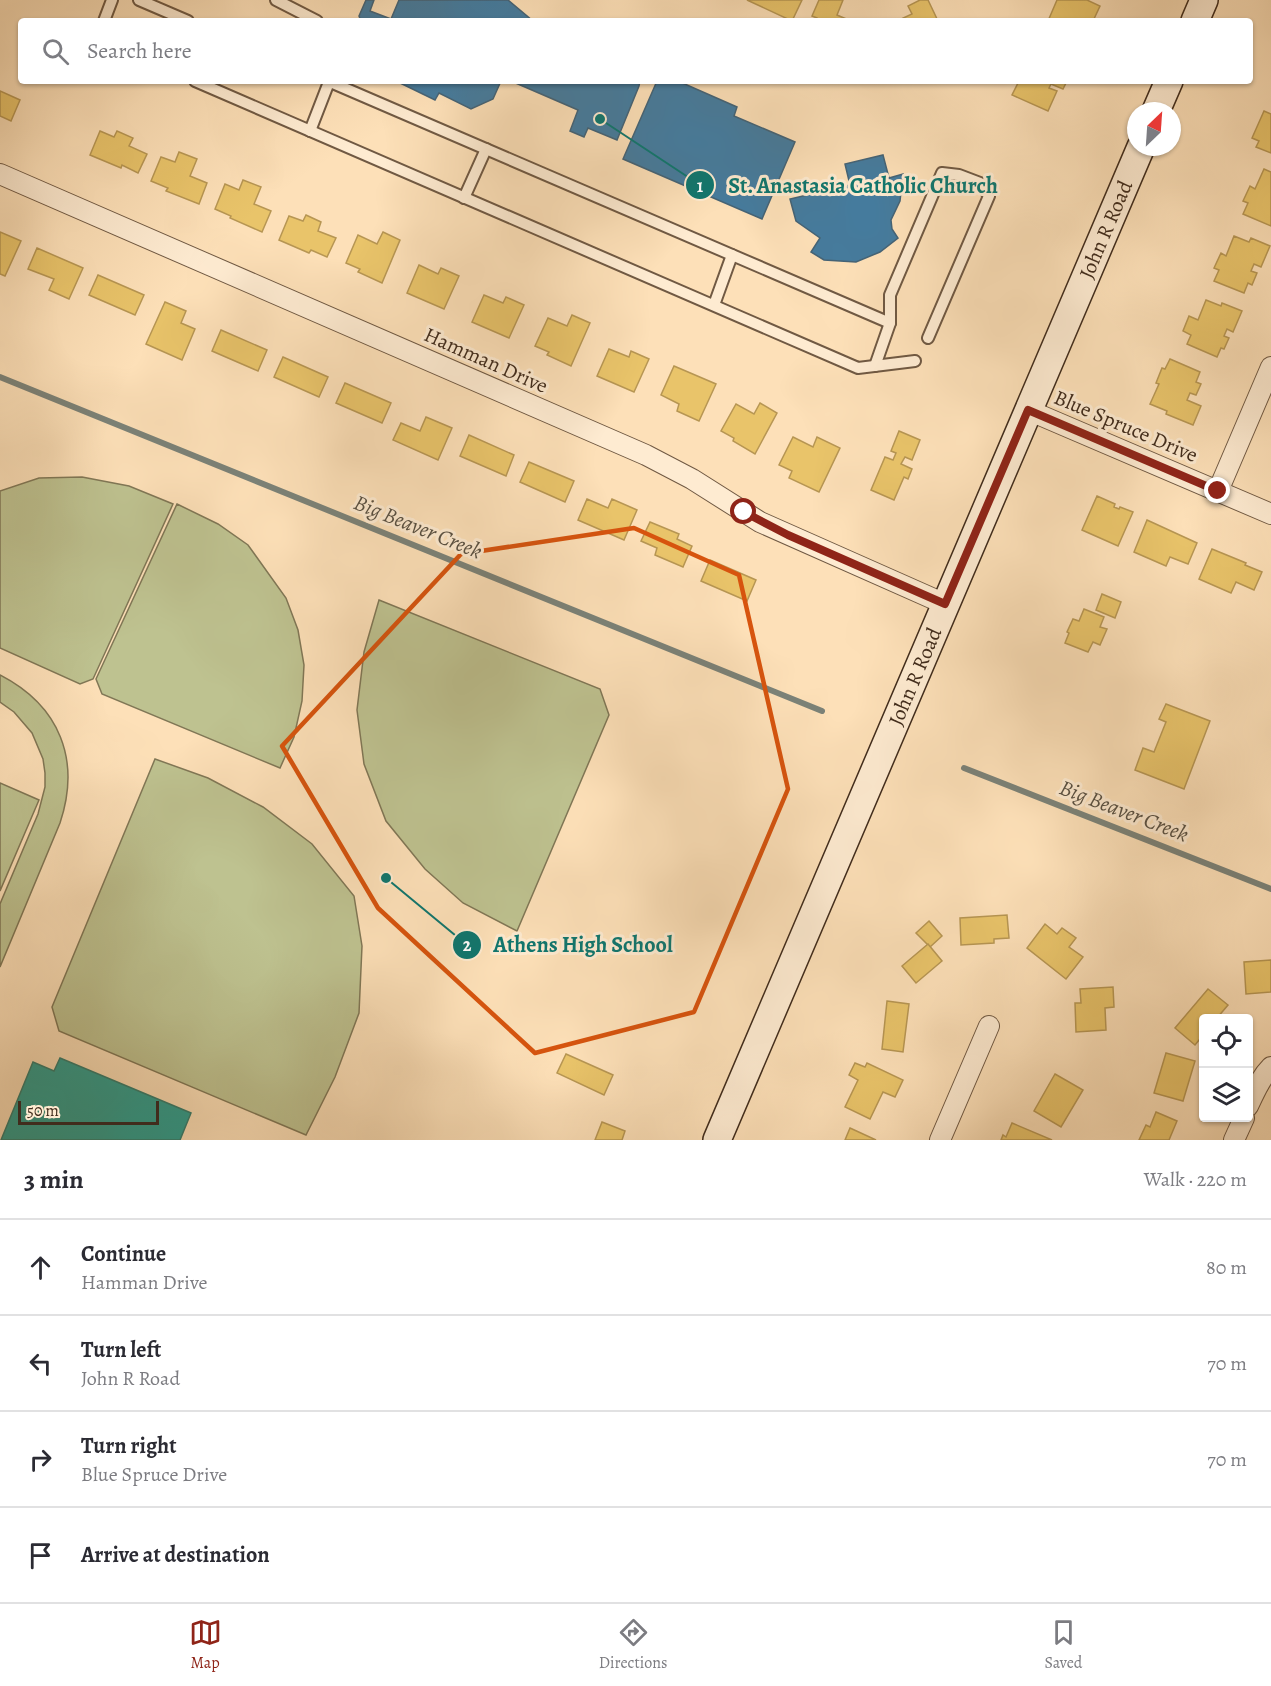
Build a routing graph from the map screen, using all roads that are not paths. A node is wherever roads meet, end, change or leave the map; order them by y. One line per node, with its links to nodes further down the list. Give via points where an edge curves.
1 (112, 0): 5 (lane)
2 (139, 0): 6 (lane)
3 (276, 0): 7 (lane)
4 (1204, 0): 8 (main road)
5 (105, 18)
6 (181, 18)
7 (311, 18)
8 (1196, 18)
9 (202, 84): 14 (lane)
10 (327, 84): 14 (lane)
11 (344, 84): 15 (lane)
12 (1168, 84): 13 (main road)
13 (1160, 102)
14 (310, 130): 18 (lane)
15 (486, 149): 18 (lane); 19 (lane)
16 (1137, 156): 26 (main road, John R Road)
17 (0, 174): 29 (street, Hamman Drive, via 646,455 759,522)
18 (465, 198): 20 (lane)
19 (732, 255): 20 (lane); 21 (lane)
20 (714, 305): 24 (lane, via 858,368)
21 (890, 323): 22 (lane, via 890,295 942,173 980,183 989,196); 24 (lane)
22 (928, 338)
23 (915, 361): 24 (lane)
24 (875, 366)
25 (1271, 367): 27 (street)
26 (1028, 410): 27 (street, Blue Spruce Drive); 29 (main road, John R Road)
27 (1218, 491): 28 (street, Blue Spruce Drive)
28 (1271, 514)
29 (945, 604): 34 (main road, John R Road)
30 (989, 1026): 35 (street)
31 (1271, 1067): 32 (street)
32 (1253, 1094)
33 (1242, 1122): 36 (street)
34 (717, 1140)
35 (940, 1140)
36 (1234, 1140)

